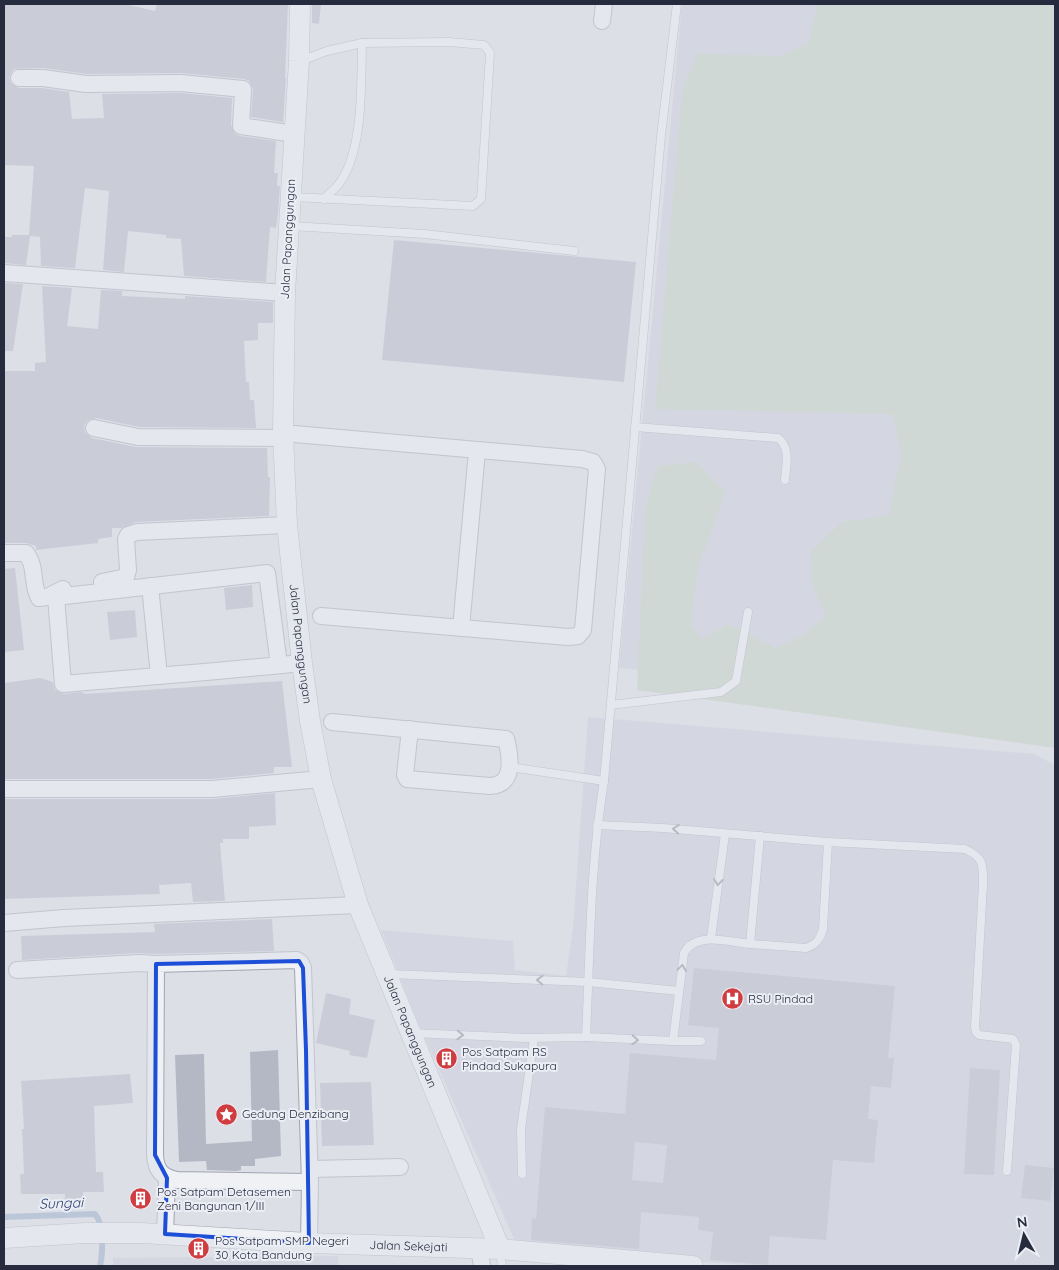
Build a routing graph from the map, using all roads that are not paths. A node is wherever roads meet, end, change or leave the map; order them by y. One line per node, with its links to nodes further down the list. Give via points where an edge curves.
1 (300, 4): 6 (street, Jalan Papanggungan)
2 (604, 4): 4 (street)
3 (676, 4): 16 (lane)
4 (602, 20)
5 (362, 43): 6 (lane); 10 (lane, via 360,113 355,144 348,167); 10 (lane, via 484,45 490,54 480,199 473,206)
6 (299, 62): 8 (street, Jalan Papanggungan)
7 (19, 78): 8 (street, via 86,84 181,83 243,89 241,126)
8 (294, 134): 9 (street, Jalan Papanggungan)
9 (290, 197): 10 (lane); 11 (street, Jalan Papanggungan)
10 (324, 198)
11 (289, 226): 12 (lane, via 424,234); 14 (street, Jalan Papanggungan)
12 (574, 251)
13 (4, 273): 14 (street)
14 (285, 293): 17 (street, Jalan Papanggungan)
15 (94, 428): 17 (street, via 138,437)
16 (635, 428): 19 (lane, via 778,438 786,448); 29 (lane)
17 (283, 435): 18 (street); 20 (street, Jalan Papanggungan)
18 (477, 451): 25 (street); 25 (street, via 593,462 597,469 596,495 581,634 568,637)
19 (785, 480)
20 (287, 525): 21 (street, via 137,532 126,539 126,577 75,585 39,598 30,558 26,553); 26 (street, Jalan Papanggungan)
21 (4, 553)
22 (150, 586): 27 (street, via 267,573); 28 (street); 28 (street, via 56,597 63,684)
23 (748, 612): 29 (lane, via 736,681 721,692)
24 (321, 616): 25 (street)
25 (461, 628)
26 (302, 663): 27 (street); 33 (street, Jalan Papanggungan)
27 (279, 666): 28 (street)
28 (159, 676)
29 (611, 705): 34 (lane)
30 (332, 722): 31 (street)
31 (410, 729): 32 (street, via 506,739); 32 (street, via 405,775 409,780 493,786 506,778)
32 (510, 766): 34 (lane)
33 (321, 779): 35 (street, via 212,789); 40 (street, Jalan Papanggungan)
34 (604, 781): 36 (lane)
35 (4, 789)
36 (597, 824): 37 (lane, one-way to 36); 47 (lane)
37 (724, 834): 38 (lane); 42 (lane, one-way to 42)
38 (760, 836): 39 (lane); 43 (lane)
39 (828, 842): 43 (lane, via 820,939 806,948); 55 (lane, via 965,849 976,854 983,864 975,1028 980,1036 1013,1039 1016,1045)
40 (358, 905): 41 (street); 46 (street, Jalan Papanggungan)
41 (4, 923)
42 (711, 938): 43 (lane); 48 (lane, one-way to 42, via 687,946)
43 (750, 944)
44 (156, 964): 45 (street); 57 (street, via 297,960 301,963); 58 (street, via 155,1165)
45 (17, 970)
46 (387, 974): 47 (lane, one-way to 46); 49 (street, Jalan Papanggungan)
47 (588, 982): 48 (lane); 51 (lane)
48 (679, 991): 52 (lane)
49 (412, 1033): 50 (lane, one-way to 50); 63 (street, Jalan Papanggungan)
50 (534, 1038): 51 (lane); 56 (lane, via 521,1129)
51 (586, 1038): 52 (lane, one-way to 52)
52 (673, 1041): 53 (lane)
53 (701, 1041)
54 (400, 1167): 57 (street)
55 (1006, 1171)
56 (522, 1174)
57 (310, 1176): 58 (street); 61 (street)
58 (167, 1178): 59 (street)
59 (165, 1234): 60 (street, Jalan Sekejati, via 85,1233); 61 (street, Jalan Sekejati)
60 (4, 1238)
61 (309, 1243): 62 (street, Jalan Sekejati)
62 (480, 1258): 63 (street, Jalan Sekejati)
63 (501, 1258): 64 (street, Jalan Sekejati)
64 (693, 1266)

